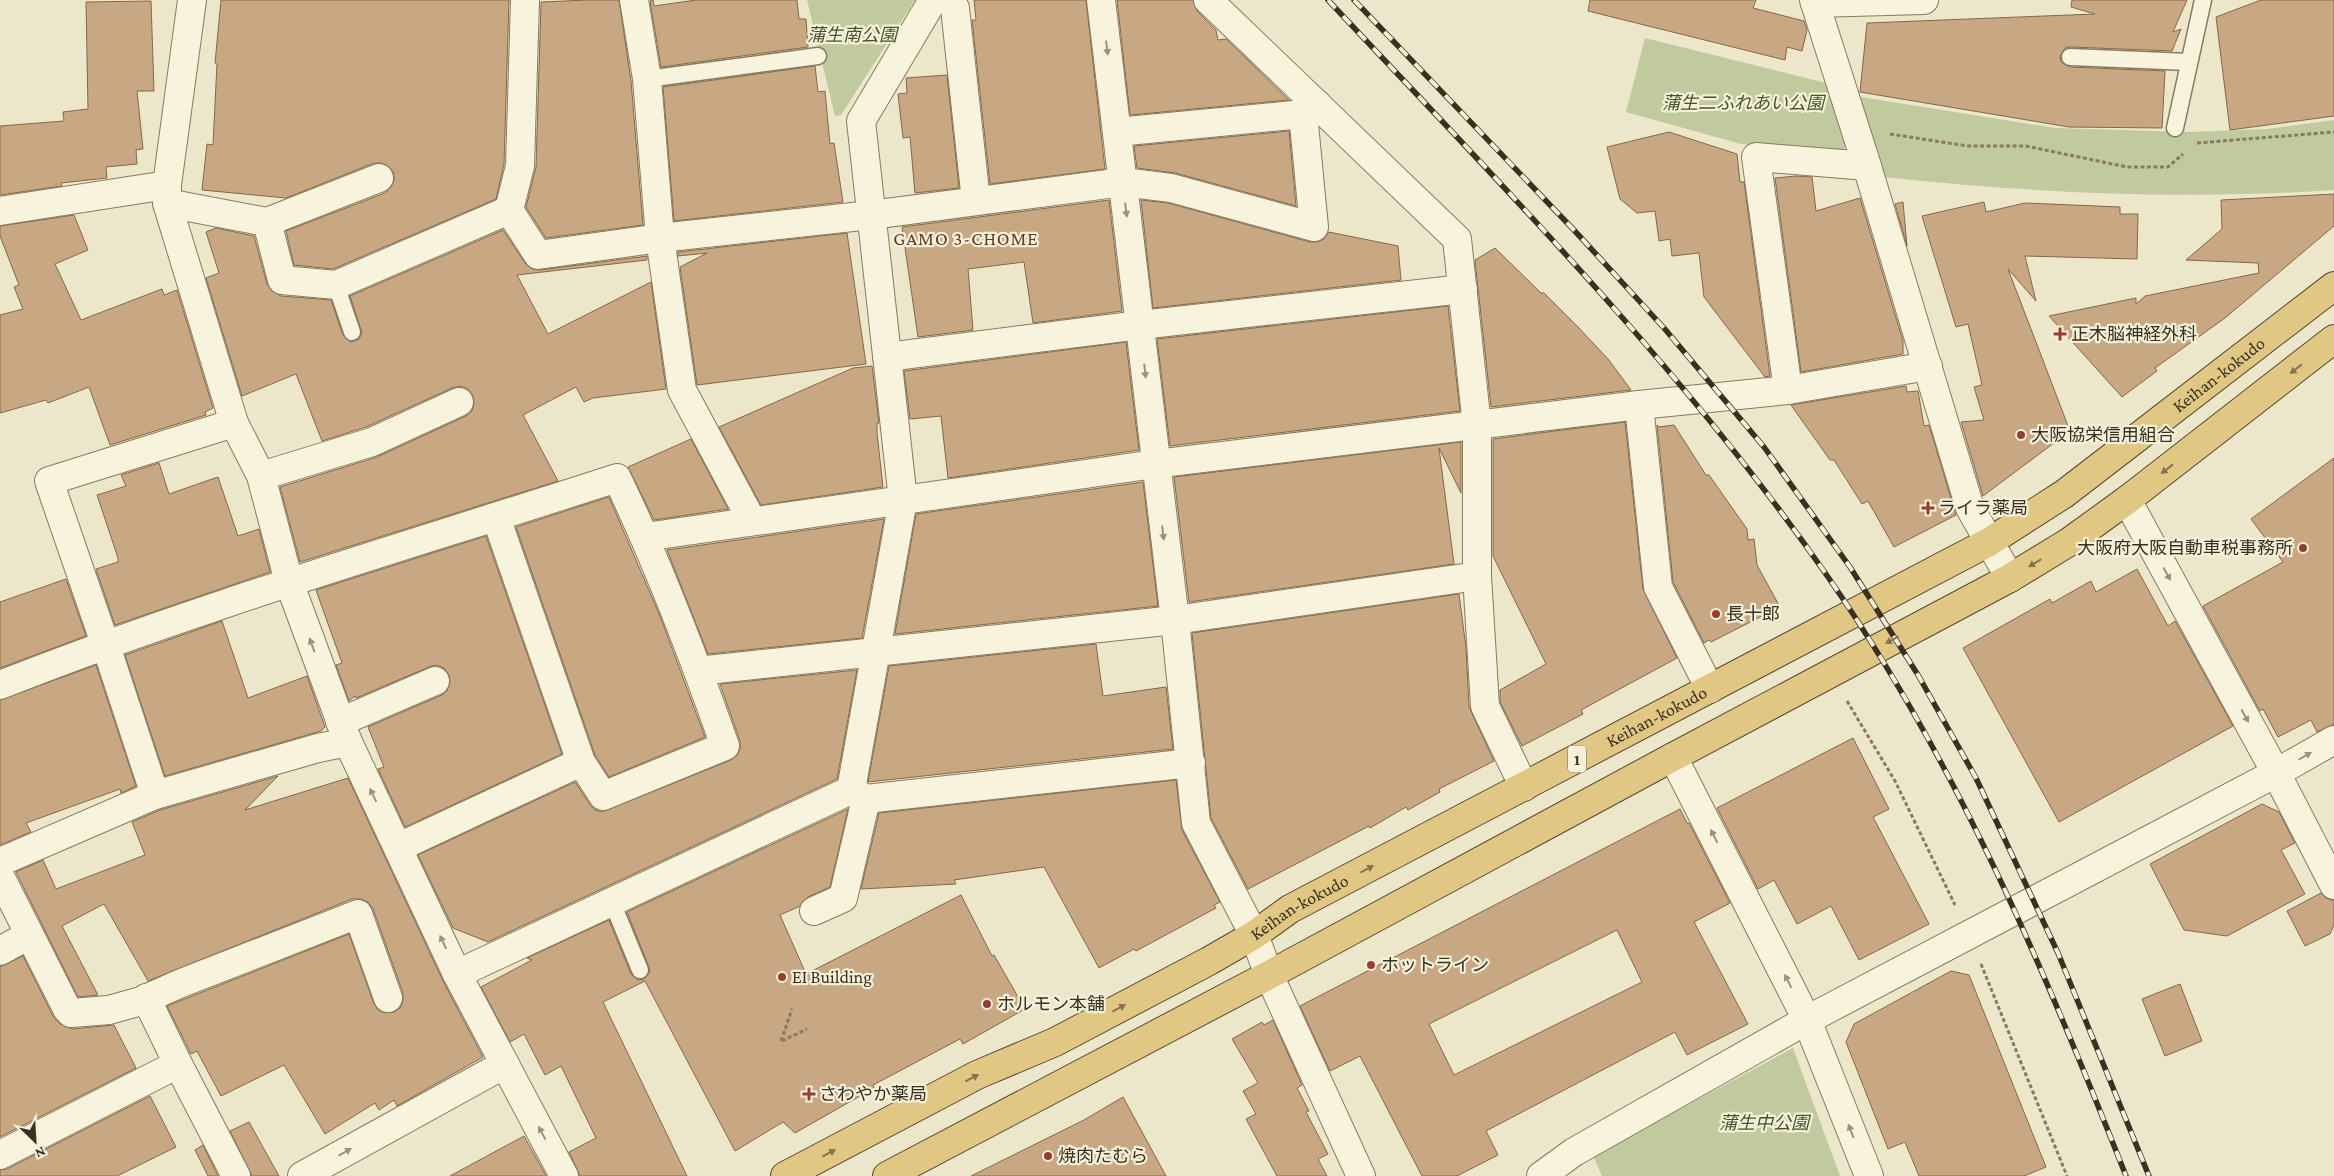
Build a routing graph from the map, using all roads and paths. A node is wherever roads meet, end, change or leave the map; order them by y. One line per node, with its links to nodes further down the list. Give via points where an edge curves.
1 (192, 0): 25 (street)
2 (525, 0): 27 (street, via 520,166)
3 (634, 0): 14 (street)
4 (933, 0): 29 (street, via 861,121)
5 (949, 0): 26 (street, via 954,8)
6 (1101, 0): 18 (street, one-way to 18)
7 (1208, 0): 15 (street)
8 (1924, 0): 10 (street)
9 (2203, 0): 13 (lane)
10 (1814, 1): 17 (street)
11 (818, 56): 14 (lane)
12 (2070, 57): 13 (lane)
13 (2189, 62): 16 (lane)
14 (647, 79): 31 (street)
15 (1310, 109): 18 (street); 24 (street, via 1314,227 1171,188); 34 (street, via 1457,239)
16 (2175, 128)
17 (1855, 129): 21 (path, via 1968,146 2026,146 2127,167 2168,167); 22 (street)
18 (1117, 132): 24 (street)
19 (2334, 132): 20 (path)
20 (2191, 144)
21 (2186, 150)
22 (1867, 166): 39 (street); 40 (street, via 1756,157)
23 (379, 178): 30 (street)
24 (1123, 182): 26 (street); 35 (street, one-way to 35)
25 (167, 194): 28 (street); 30 (street); 43 (street)
26 (976, 201): 29 (street)
27 (510, 210): 31 (street, via 538,255); 32 (street)
28 (0, 211)
29 (871, 215): 31 (street); 38 (street)
30 (267, 222): 32 (street, via 282,280)
31 (660, 238): 50 (street, via 682,390)
32 (336, 285): 36 (lane)
33 (2334, 286): 52 (highway, Keihan-kokudo / 1, via 2064,494)
34 (1463, 289): 35 (street); 44 (street)
35 (1140, 325): 38 (street); 45 (street, one-way to 45)
36 (352, 332)
37 (2334, 339): 48 (highway, one-way to 48)
38 (887, 357): 47 (street)
39 (1928, 366): 40 (street); 52 (street, via 1970,508)
40 (1788, 390): 42 (street)
41 (458, 402): 46 (street, via 372,442)
42 (1639, 405): 44 (street); 62 (street, via 1658,587)
43 (234, 423): 46 (street); 57 (street, via 49,481)
44 (1476, 426): 45 (street); 53 (street)
45 (1155, 464): 47 (street); 56 (street, one-way to 56)
46 (261, 476): 55 (street)
47 (903, 500): 50 (street); 58 (street)
48 (2127, 500): 54 (highway, one-way to 54, via 2069,542); 68 (street, one-way to 68)
49 (496, 517): 51 (street, via 617,478); 55 (street); 66 (street)
50 (752, 521): 51 (street)
51 (646, 536): 59 (street)
52 (1989, 542): 54 (street); 62 (highway, Keihan-kokudo / 1)
53 (1477, 576): 56 (street); 69 (street, via 1485,706)
54 (2010, 578): 65 (highway, one-way to 65)
55 (289, 582): 57 (street); 63 (street, one-way to 55)
56 (1174, 620): 58 (street); 67 (street)
57 (106, 644): 61 (street); 70 (street)
58 (876, 652): 59 (street); 71 (street)
59 (698, 671): 66 (street, via 725,746 603,796)
60 (435, 681): 63 (street)
61 (0, 685)
62 (1710, 689): 69 (highway, Keihan-kokudo / 1)
63 (344, 732): 70 (street, via 318,748); 72 (street, one-way to 63)
64 (2334, 740): 68 (street, one-way to 64)
65 (1673, 756): 83 (highway); 87 (street, one-way to 65)
66 (581, 762): 72 (street)
67 (1191, 763): 71 (street); 79 (street, via 1196,823)
68 (2276, 773): 75 (street); 87 (street)
69 (1524, 787): 79 (highway, Keihan-kokudo / 1, one-way to 69, via 1290,909)
70 (155, 795): 73 (street)
71 (859, 795): 76 (street); 77 (street, via 842,898)
72 (399, 847): 82 (street, one-way to 72)
73 (0, 862)
74 (0, 876): 78 (street)
75 (2334, 885)
76 (612, 902): 81 (lane); 82 (street)
77 (814, 912)
78 (30, 935): 80 (street); 84 (street, via 71,1013 109,1010)
79 (1254, 935): 83 (street); 95 (highway, Keihan-kokudo / 1, one-way to 79, via 977,1075 1055,1042)
80 (0, 951)
81 (640, 970)
82 (457, 974): 90 (street)
83 (1269, 975): 96 (highway); 97 (street)
84 (146, 998): 85 (street, via 358,914); 89 (street)
85 (388, 998)
86 (792, 1008): 88 (path, via 781,1041)
87 (1807, 1020): 98 (street, via 1574,1152); 99 (street, one-way to 87)
88 (807, 1029)
89 (178, 1064): 91 (street); 92 (street)
90 (505, 1064): 93 (street, one-way to 90); 94 (street, one-way to 90)
91 (0, 1155)
92 (236, 1176)
93 (302, 1176)
94 (564, 1176)
95 (785, 1176)
96 (888, 1176)
97 (1361, 1176)
98 (1541, 1176)
99 (1868, 1176)

